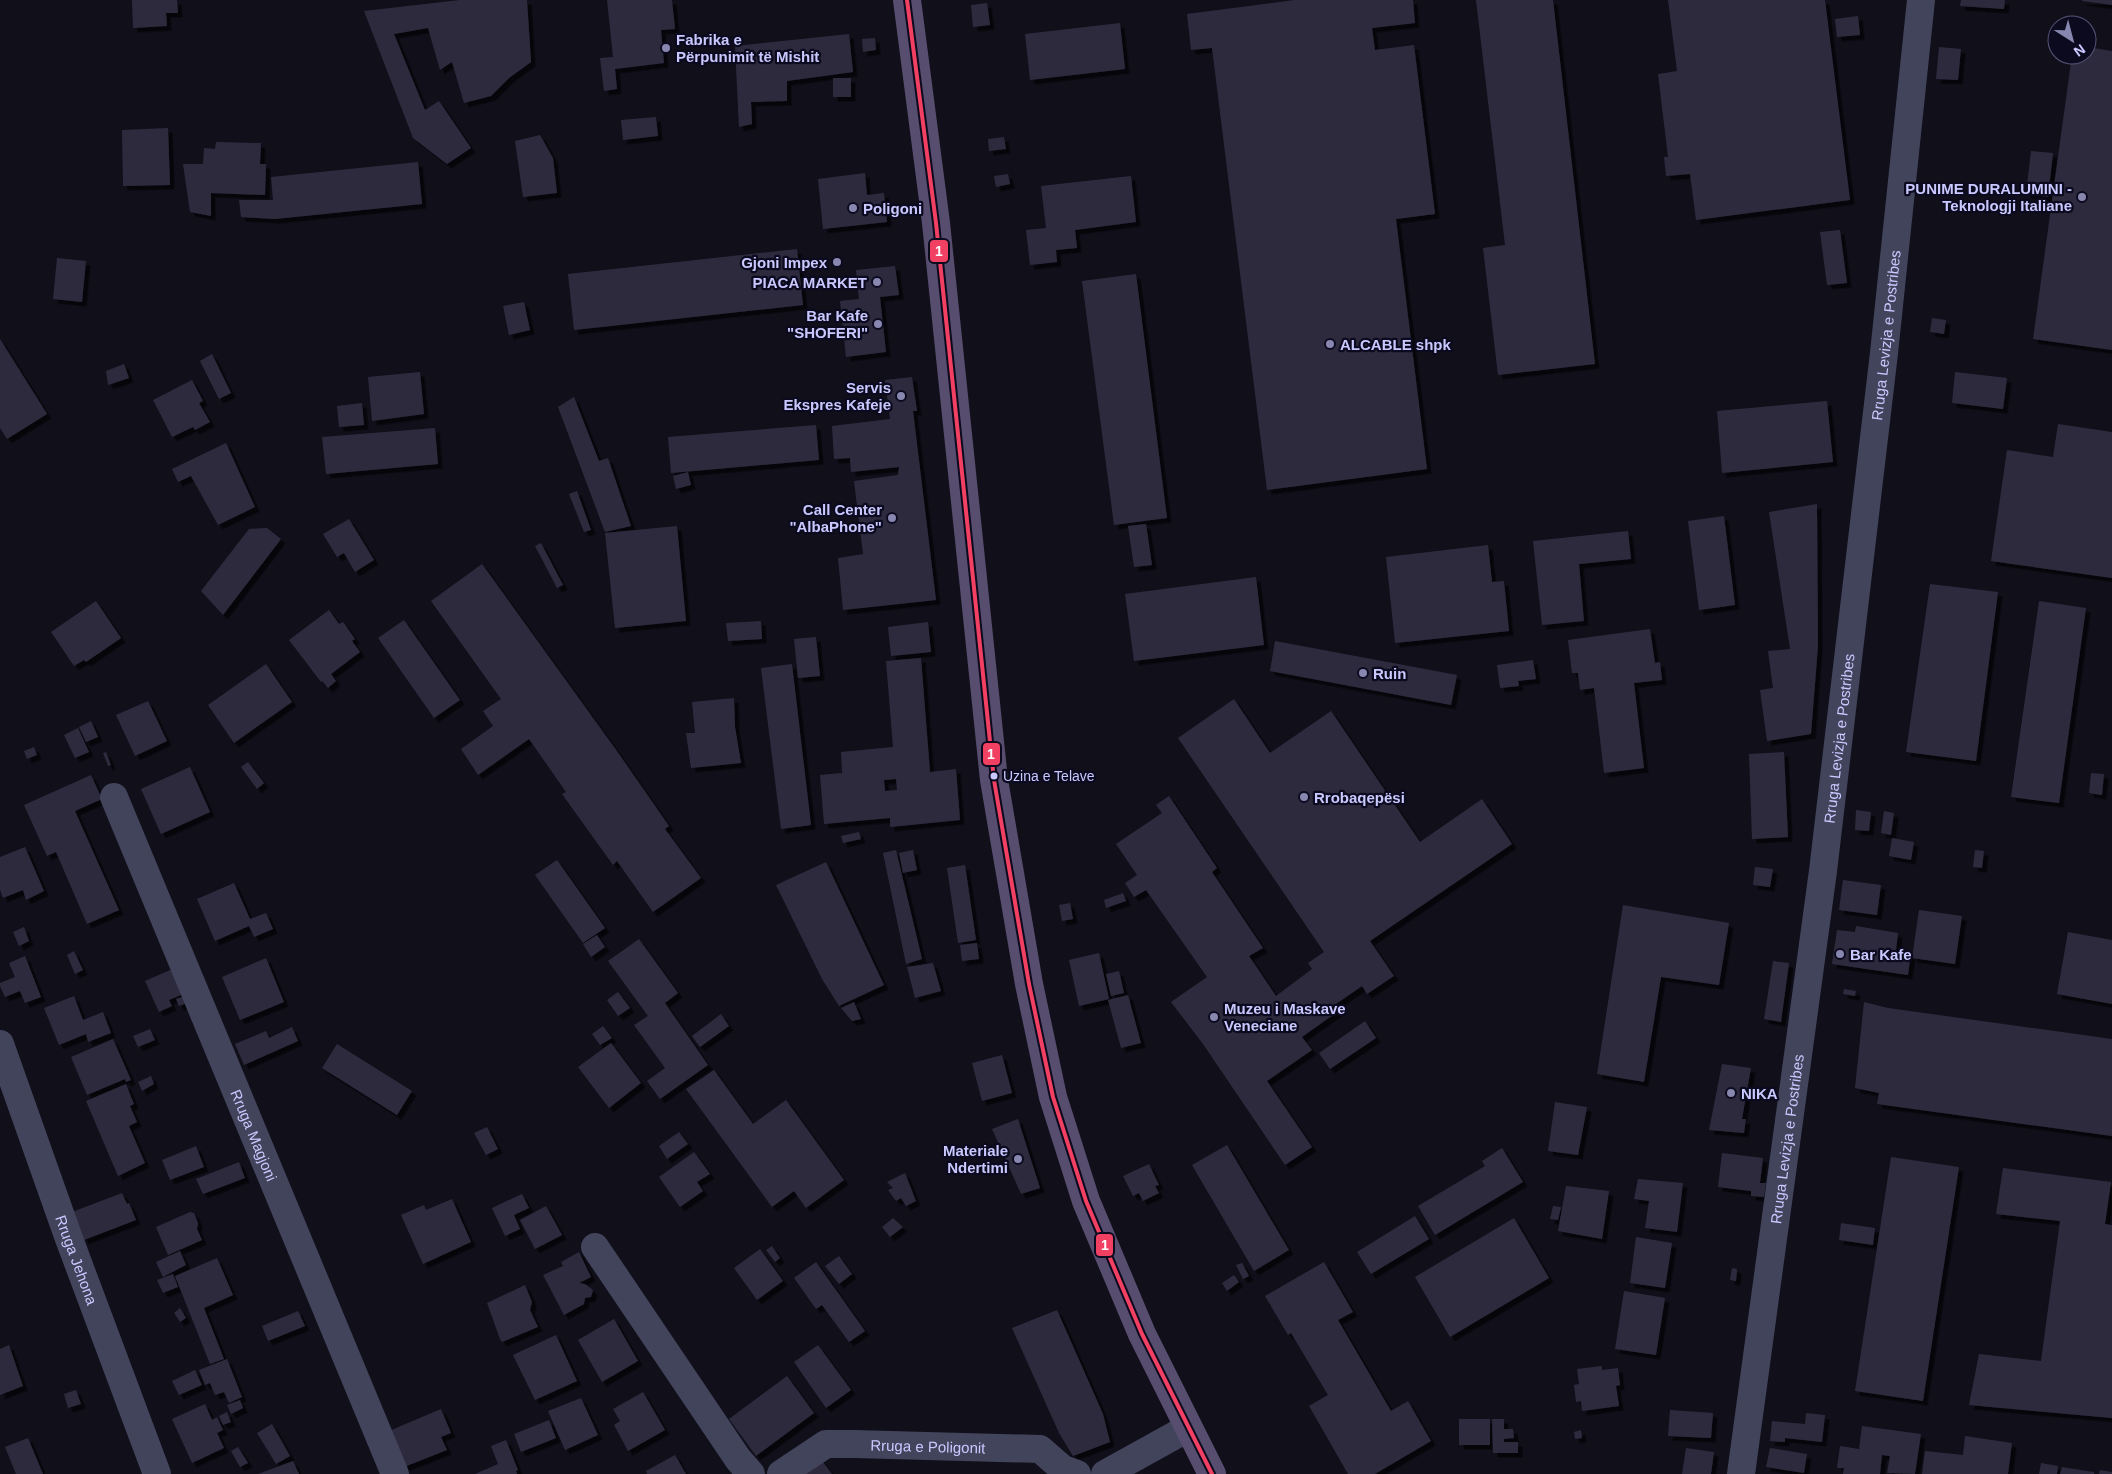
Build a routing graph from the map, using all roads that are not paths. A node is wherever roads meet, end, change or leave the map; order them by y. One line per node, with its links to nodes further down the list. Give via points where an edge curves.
1 (907, 0): 6 (main road, via 936,223 994,780 1029,984 1053,1098 1086,1201 1142,1334)
2 (1921, 0): 14 (street, Rruga Levizja e Postribes, via 1884,353 1823,871)
3 (114, 797): 8 (street, Rruga Magjoni)
4 (0, 1044): 7 (street, Rruga Jehona)
5 (596, 1247): 9 (street)
6 (1188, 1428): 12 (street); 13 (main road)
7 (157, 1474)
8 (395, 1474)
9 (751, 1474)
10 (781, 1474): 11 (street, Rruga e Poligonit, via 826,1444 1040,1449 1063,1469)
11 (1076, 1474)
12 (1105, 1474)
13 (1212, 1474)
14 (1741, 1474)

